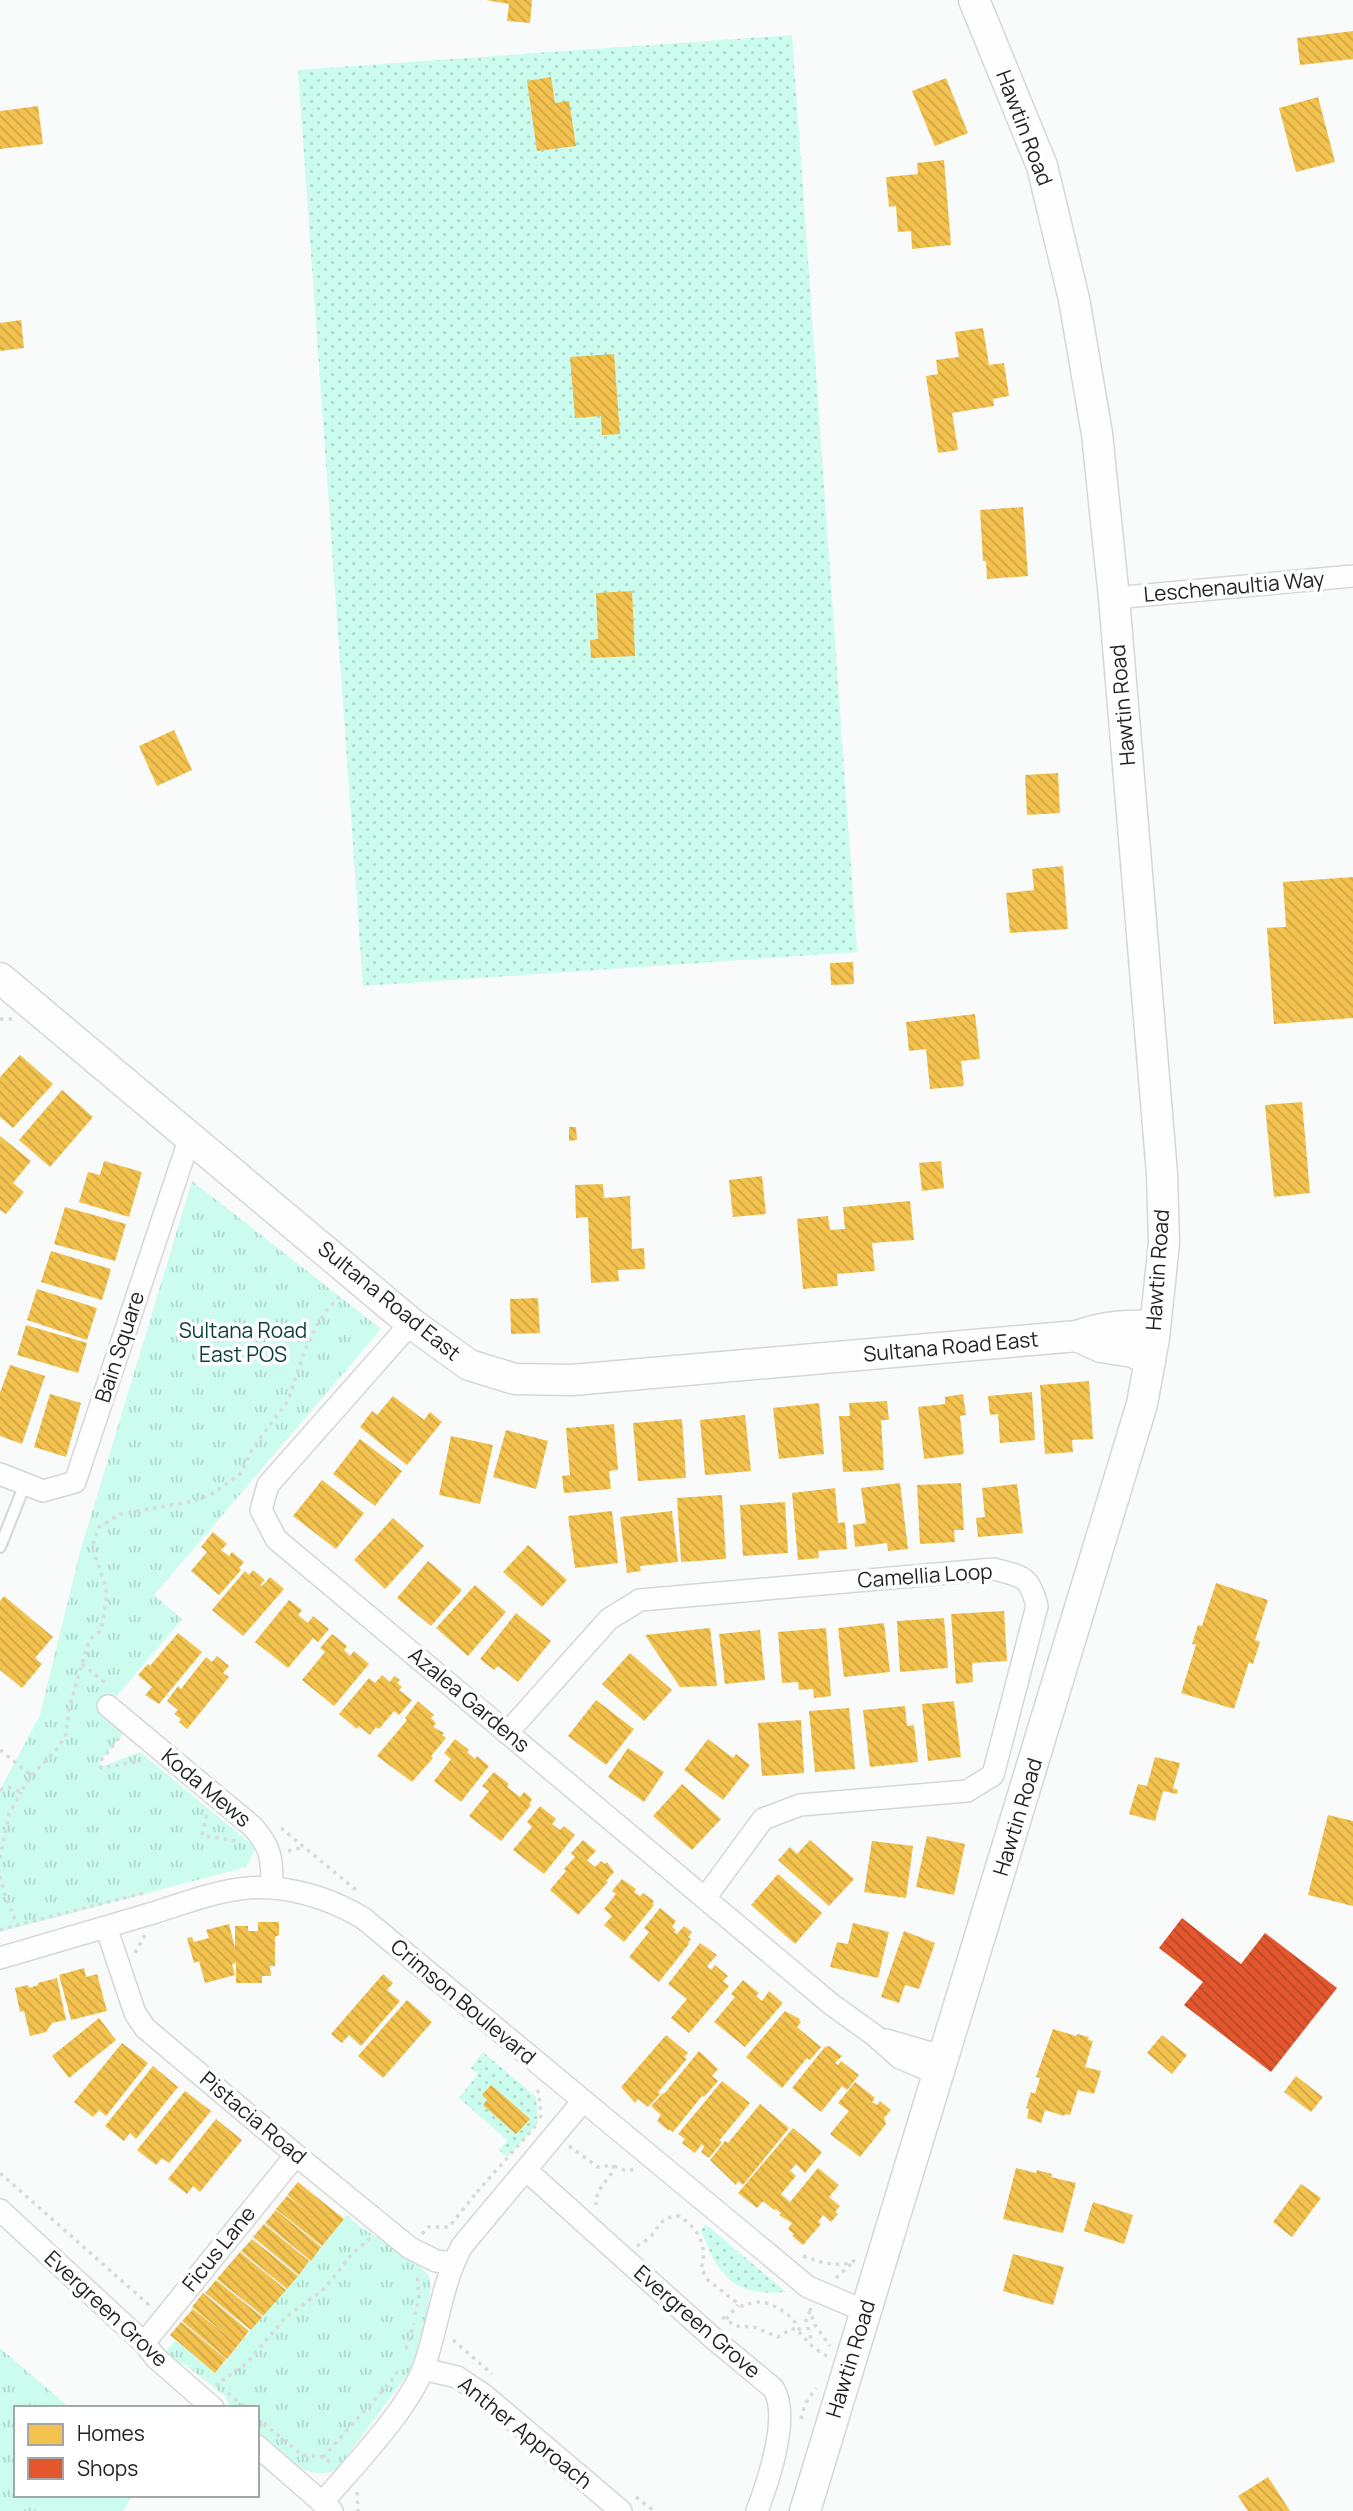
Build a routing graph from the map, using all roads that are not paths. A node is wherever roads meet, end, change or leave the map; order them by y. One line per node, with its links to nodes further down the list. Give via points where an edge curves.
1 (974, 0): 3 (main road, Hawtin Road, via 1042,166 1074,299 1097,434)
2 (1353, 576): 3 (street, Leschenaultia Way)
3 (1114, 598): 7 (main road, Hawtin Road, via 1162,1174 1164,1243)
4 (2, 984): 5 (main road, Sultana Road East)
5 (190, 1137): 6 (main road, Sultana Road East); 11 (street, Bain Square, via 75,1482 43,1491)
6 (411, 1323): 8 (main road, Sultana Road East, via 469,1365 515,1379 561,1380); 14 (street, Azalea Gardens, via 268,1485 261,1510 276,1539)
7 (1155, 1326): 8 (main road, Sultana Road East, via 1100,1328); 9 (main road, Hawtin Road)
8 (1077, 1336): 9 (main road, Sultana Road East)
9 (1150, 1361): 19 (main road, Hawtin Road, via 1142,1404)
10 (0, 1474): 11 (street, Bain Square)
11 (25, 1483): 12 (lane)
12 (0, 1547)
13 (111, 1698): 15 (street, Koda Mews, via 131,1725 265,1842 271,1856)
14 (507, 1732): 16 (street, Azalea Gardens); 16 (street, Camellia Loop, via 609,1619 640,1600 994,1569 1023,1577 1037,1606 993,1775 967,1791 800,1805 762,1819)
15 (272, 1888): 17 (street, Crimson Boulevard, via 204,1897); 20 (street, Crimson Boulevard, via 325,1899 363,1918)
16 (705, 1898): 19 (street, Azalea Gardens, via 900,2059)
17 (106, 1927): 18 (street, Crimson Boulevard); 21 (street, Pistacia Road, via 135,2013 145,2028)
18 (0, 1958)
19 (942, 2065): 25 (main road, Hawtin Road)
20 (583, 2101): 22 (street); 25 (street, Crimson Boulevard, via 797,2278 815,2302)
21 (296, 2155): 24 (street, Pistacia Road, via 413,2249 436,2261); 26 (street, Ficus Lane)
22 (526, 2170): 24 (street, via 472,2232); 32 (street, Evergreen Grove, via 778,2395 777,2437)
23 (0, 2210): 26 (street, Evergreen Grove)
24 (453, 2263): 27 (street)
25 (865, 2311): 33 (main road, Hawtin Road)
26 (144, 2343): 28 (street, Evergreen Grove)
27 (423, 2369): 30 (street, via 402,2406); 31 (street, Anther Approach, via 457,2377 484,2395)
28 (211, 2406)
29 (259, 2448): 30 (street)
30 (327, 2507)
31 (621, 2511)
32 (757, 2511)
33 (805, 2511)

